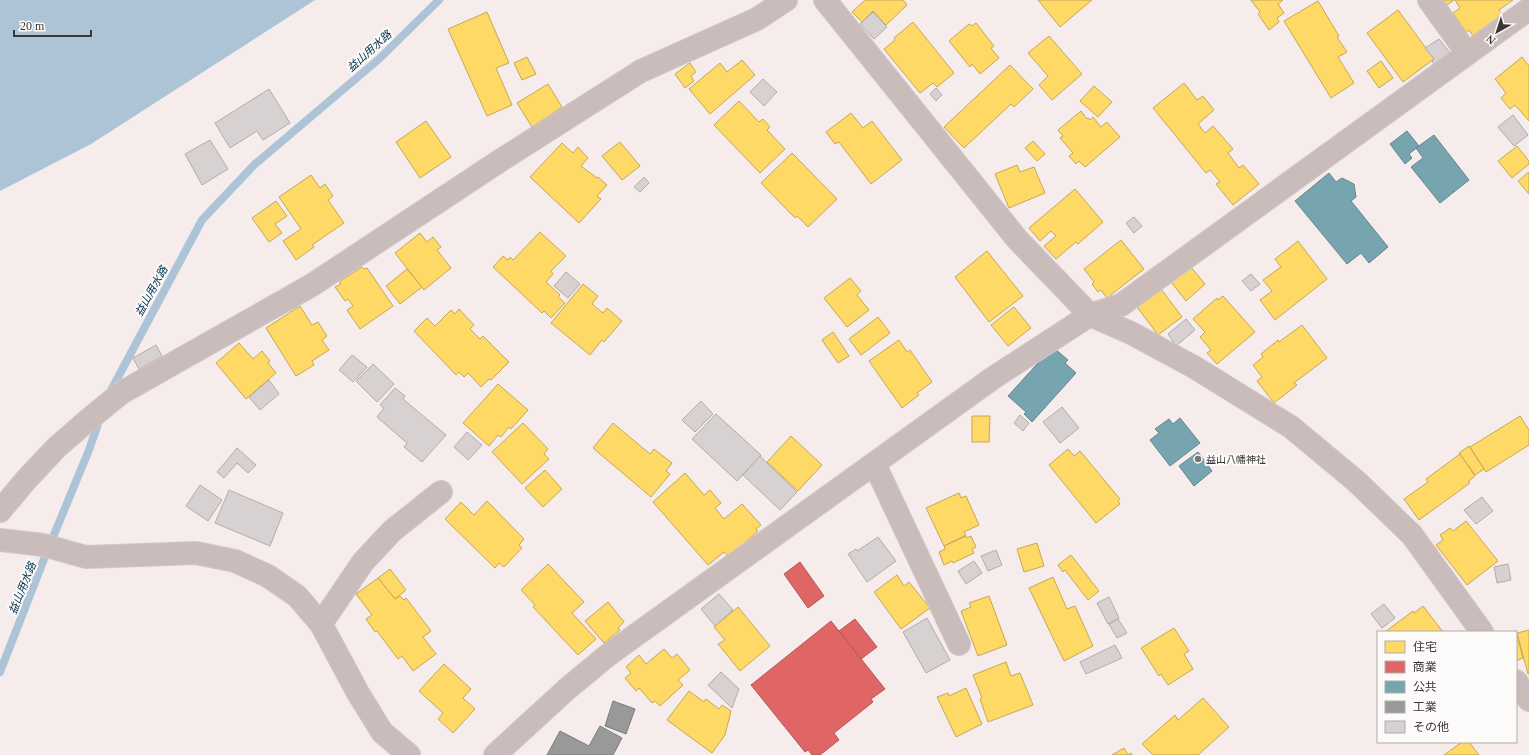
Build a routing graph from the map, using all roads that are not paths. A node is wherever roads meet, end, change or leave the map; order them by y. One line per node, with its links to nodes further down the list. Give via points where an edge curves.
1 (786, 0): 9 (street, via 757,19 641,71 312,285 121,393 51,453)
2 (825, 0): 6 (street, via 1017,239)
3 (1429, 0): 5 (street)
4 (1529, 9): 5 (street)
5 (1467, 53): 6 (street, via 1121,305)
6 (1090, 315): 7 (street, via 993,378); 12 (street, via 1131,333 1194,367 1291,427 1356,481 1412,535)
7 (875, 465): 13 (street); 17 (street, via 608,655)
8 (441, 492): 11 (street, via 392,531 363,562)
9 (0, 511)
10 (0, 540): 11 (street, via 51,548 86,557 196,553 235,561 268,576 297,596)
11 (321, 624): 16 (street, via 382,732)
12 (1481, 631)
13 (959, 644)
14 (1517, 682): 15 (street)
15 (1529, 700)
16 (409, 755)
17 (495, 755)

